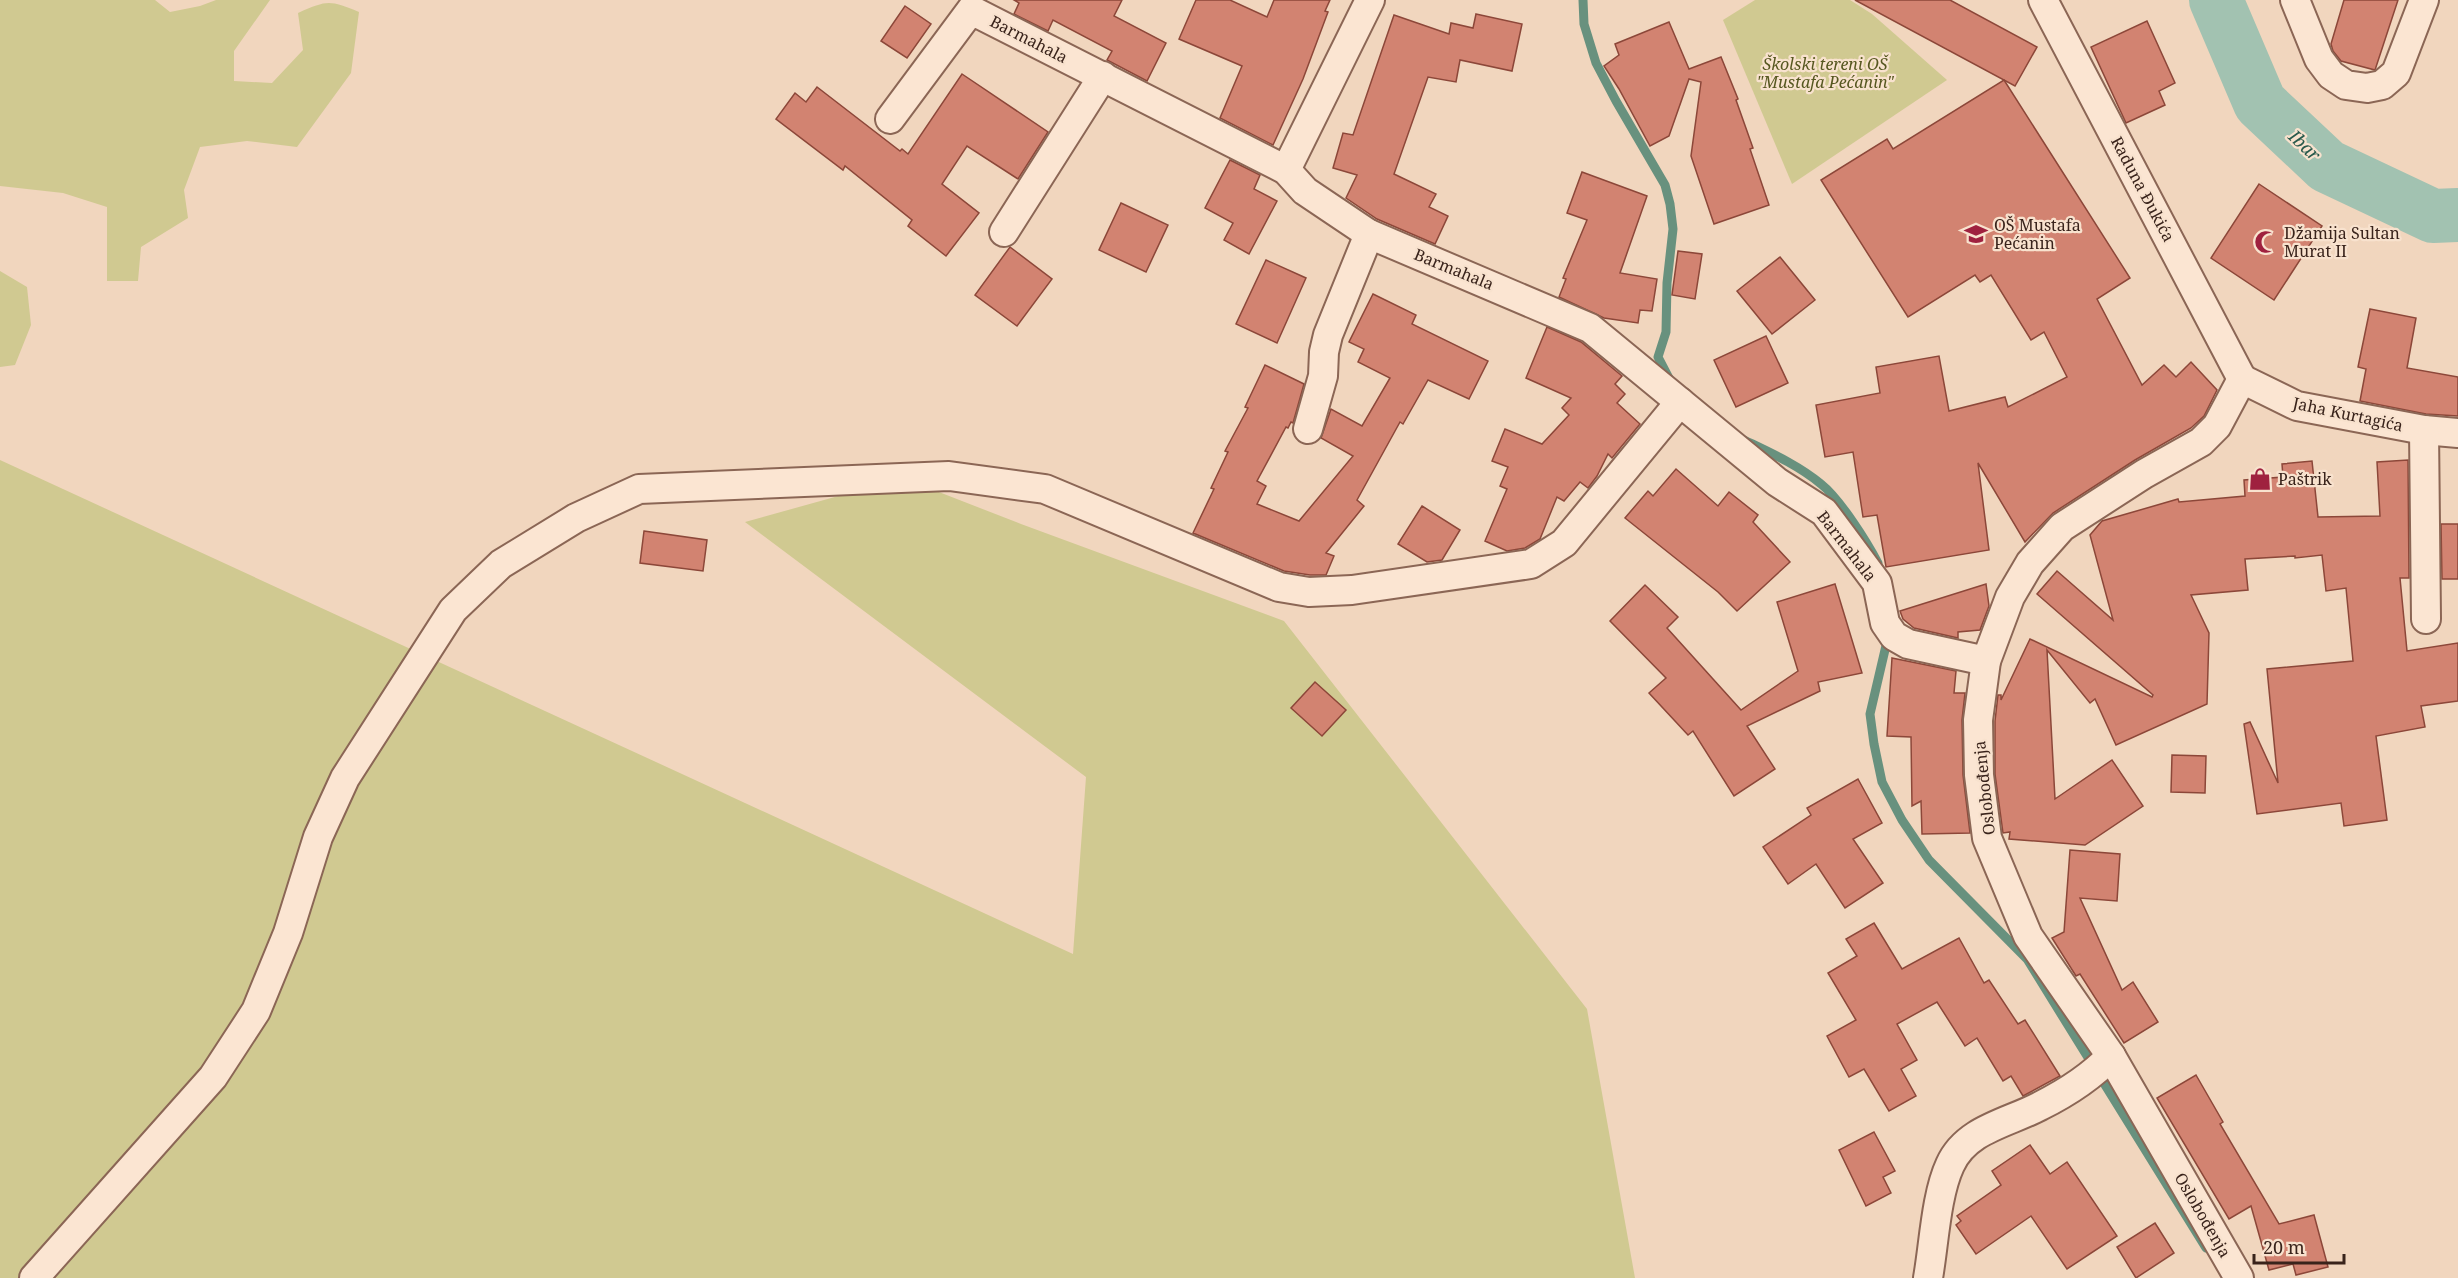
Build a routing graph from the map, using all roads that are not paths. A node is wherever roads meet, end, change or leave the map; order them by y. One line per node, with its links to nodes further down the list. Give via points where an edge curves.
1 (1370, 0): 8 (street)
2 (2043, 0): 11 (street, Raduna Ðukića)
3 (2295, 0): 4 (street, via 2319,59 2331,75 2346,85 2367,88 2382,85 2396,73)
4 (2424, 0)
5 (974, 5): 6 (street, Barmahala); 7 (street, Barmahala)
6 (1103, 76): 8 (street, Barmahala); 9 (street)
7 (890, 119)
8 (1286, 170): 10 (street, Barmahala, via 1305,191)
9 (1004, 232)
10 (1369, 234): 12 (street, Barmahala, via 1590,328); 13 (street, via 1328,335 1323,376)
11 (2242, 379): 14 (street, Jaha Kurtagića, via 2297,406); 17 (street, Oslobođenja, via 2217,426 2201,442 2062,527 2030,563 2010,597)
12 (1680, 402): 17 (street, Barmahala, via 1777,482 1824,512 1877,583 1889,630 1908,644); 19 (street, via 1564,543 1546,556 1531,564 1352,590 1309,592 1279,587 1045,489 949,476 639,489 576,518 501,564 453,610 345,778 318,837 288,933 256,1011 213,1077)
13 (1308, 429)
14 (2424, 430): 15 (street, Jaha Kurtagića); 16 (street)
15 (2458, 433)
16 (2426, 619)
17 (1986, 661): 18 (street, Oslobođenja, via 1978,720 1979,775 1987,838 2028,936)
18 (2108, 1059): 20 (street, via 2083,1081 1974,1136 1960,1147 1945,1176); 21 (street, Oslobođenja)
19 (34, 1278)
20 (1928, 1278)
21 (2239, 1278)

